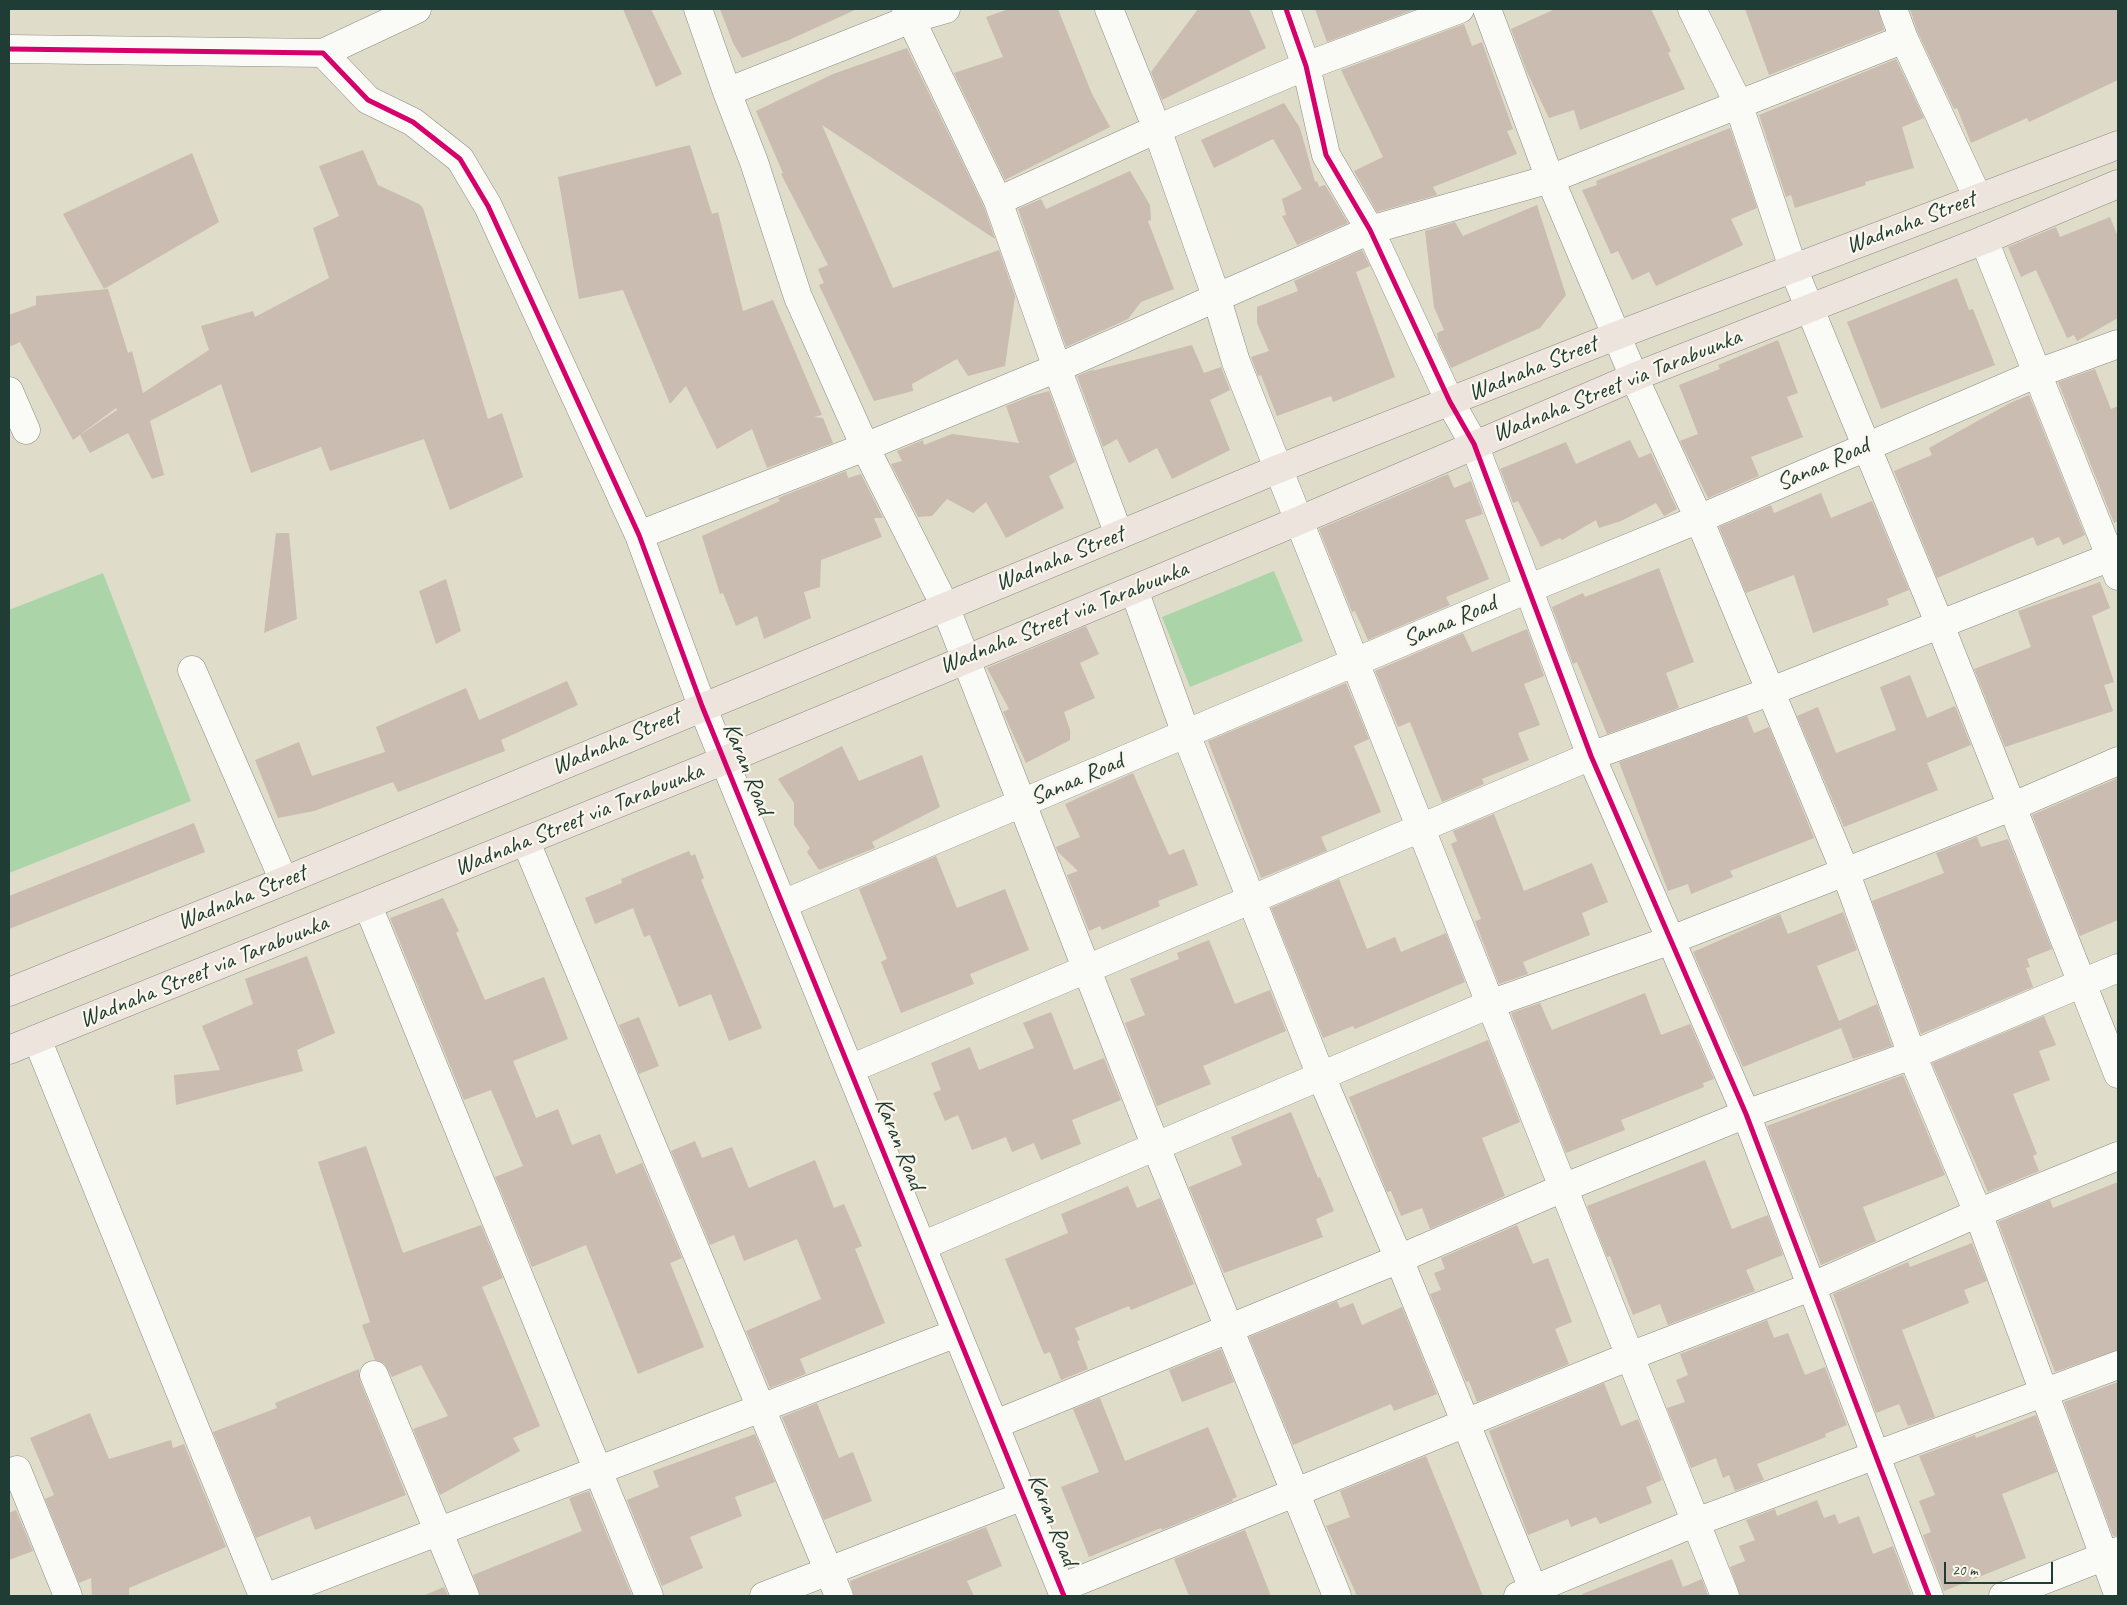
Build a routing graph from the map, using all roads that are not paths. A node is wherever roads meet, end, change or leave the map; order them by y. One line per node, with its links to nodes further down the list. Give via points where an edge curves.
1 (698, 9): 15 (street)
2 (946, 9): 10 (street)
3 (1109, 9): 17 (street)
4 (1286, 9): 14 (street)
5 (1460, 9): 14 (street)
6 (1487, 9): 19 (street)
7 (1692, 9): 16 (street)
8 (1893, 9): 11 (street)
9 (401, 12): 13 (street)
10 (909, 14): 15 (street); 22 (street)
11 (1904, 39): 16 (street); 21 (street)
12 (9, 49): 13 (street)
13 (323, 53): 42 (street, Karan Road, via 368,100 413,122 460,159 488,206)
14 (1306, 66): 17 (street); 23 (street, via 1326,155)
15 (726, 92): 37 (street, via 754,162 798,296)
16 (1738, 103): 19 (street); 25 (street)
17 (1157, 129): 22 (street); 26 (street)
18 (2118, 145): 21 (main road, Wadnaha Street)
19 (1550, 179): 23 (street); 28 (street)
20 (2118, 184): 24 (main road, Wadnaha Street via Tarabuunka)
21 (1978, 198): 25 (main road, Wadnaha Street)
22 (998, 201): 30 (street)
23 (1370, 230): 26 (street); 34 (street)
24 (1984, 240): 27 (main road, Wadnaha Street via Tarabuunka); 31 (street)
25 (1793, 268): 27 (street); 28 (main road, Wadnaha Street)
26 (1216, 296): 30 (street); 39 (street, via 1236,362)
27 (1809, 309): 32 (main road, Wadnaha Street via Tarabuunka); 38 (street)
28 (1618, 335): 32 (street); 34 (main road, Wadnaha Street)
29 (2118, 344): 31 (street, Sanaa Road)
30 (1057, 368): 37 (street); 43 (street)
31 (2038, 373): 38 (street, Sanaa Road); 44 (street)
32 (1634, 377): 36 (main road, Wadnaha Street via Tarabuunka); 40 (street)
33 (9, 391): 35 (street)
34 (1450, 402): 36 (street); 39 (main road, Wadnaha Street)
35 (26, 430)
36 (1474, 444): 41 (main road, Wadnaha Street via Tarabuunka); 45 (street)
37 (865, 446): 42 (street); 47 (street)
38 (1865, 447): 40 (street, Sanaa Road); 48 (street)
39 (1278, 469): 41 (street); 43 (main road, Wadnaha Street)
40 (1699, 519): 45 (street, Sanaa Road); 52 (street)
41 (1298, 521): 46 (main road, Wadnaha Street via Tarabuunka); 50 (street)
42 (640, 534): 53 (street, Karan Road)
43 (1119, 535): 47 (main road, Wadnaha Street)
44 (2116, 562): 48 (street)
45 (1528, 589): 50 (street, Sanaa Road); 55 (street)
46 (1134, 590): 49 (main road, Wadnaha Street via Tarabuunka); 54 (street)
47 (946, 606): 49 (street); 53 (main road, Wadnaha Street)
48 (1940, 625): 52 (street); 59 (street)
49 (966, 658): 56 (main road, Wadnaha Street via Tarabuunka); 58 (street)
50 (1355, 662): 54 (street, Sanaa Road); 60 (street)
51 (192, 670): 63 (street)
52 (1769, 692): 55 (street); 62 (street)
53 (702, 706): 56 (street, Karan Road); 63 (main road, Wadnaha Street)
54 (1186, 734): 58 (street, Sanaa Road); 64 (street)
55 (1591, 756): 60 (street); 67 (street)
56 (724, 760): 61 (main road, Wadnaha Street via Tarabuunka); 65 (street, Karan Road)
57 (2118, 761): 59 (street)
58 (1023, 802): 65 (street, Sanaa Road); 69 (street)
59 (2011, 806): 62 (street); 70 (street)
60 (1420, 828): 64 (street); 72 (street)
61 (526, 842): 66 (main road, Wadnaha Street via Tarabuunka); 93 (street)
62 (1845, 871): 67 (street); 75 (street)
63 (284, 881): 71 (main road, Wadnaha Street)
64 (1251, 900): 69 (street); 78 (street)
65 (783, 904): 76 (street, Karan Road)
66 (368, 906): 73 (main road, Wadnaha Street via Tarabuunka); 98 (street)
67 (1672, 940): 72 (street); 79 (street)
68 (2118, 968): 70 (street)
69 (1088, 969): 76 (street); 80 (street)
70 (2082, 984): 75 (street); 77 (street)
71 (9, 992)
72 (1490, 1004): 78 (street); 82 (street)
73 (37, 1039): 74 (main road, Wadnaha Street via Tarabuunka); 109 (street)
74 (9, 1050)
75 (1912, 1055): 79 (street); 83 (street)
76 (850, 1069): 84 (street, Karan Road)
77 (2118, 1074)
78 (1321, 1076): 80 (street); 85 (street)
79 (1746, 1114): 82 (street); 86 (street)
80 (1156, 1147): 84 (street); 87 (street)
81 (2118, 1156): 83 (street)
82 (1563, 1188): 85 (street); 89 (street)
83 (1978, 1213): 86 (street); 92 (street)
84 (922, 1246): 88 (street, Karan Road)
85 (1399, 1259): 87 (street); 94 (street)
86 (1813, 1286): 89 (street); 96 (street)
87 (1228, 1329): 95 (street); 99 (street)
88 (957, 1333): 93 (street); 95 (street, Karan Road)
89 (1630, 1356): 94 (street); 101 (street)
90 (2118, 1365): 92 (street)
91 (374, 1375): 102 (street)
92 (2044, 1394): 96 (street); 103 (street)
93 (761, 1408): 98 (street); 104 (street)
94 (1466, 1423): 99 (street); 106 (street)
95 (996, 1424): 100 (street, Karan Road)
96 (1875, 1457): 101 (street); 117 (street)
97 (17, 1470): 108 (street)
98 (598, 1471): 102 (street); 112 (street)
99 (1294, 1493): 105 (street); 115 (street)
100 (1023, 1496): 104 (street); 105 (street, Karan Road)
101 (1696, 1522): 106 (street); 116 (street)
102 (438, 1532): 110 (street); 111 (street)
103 (2111, 1554): 107 (street); 118 (street)
104 (829, 1571): 113 (street); 114 (street)
105 (1062, 1592)
106 (1529, 1594)
107 (2118, 1594)
108 (68, 1596)
109 (263, 1596)
110 (270, 1596)
111 (464, 1596)
112 (649, 1596)
113 (764, 1596)
114 (839, 1596)
115 (1336, 1596)
116 (1725, 1596)
117 (1929, 1596)
118 (2003, 1596)

